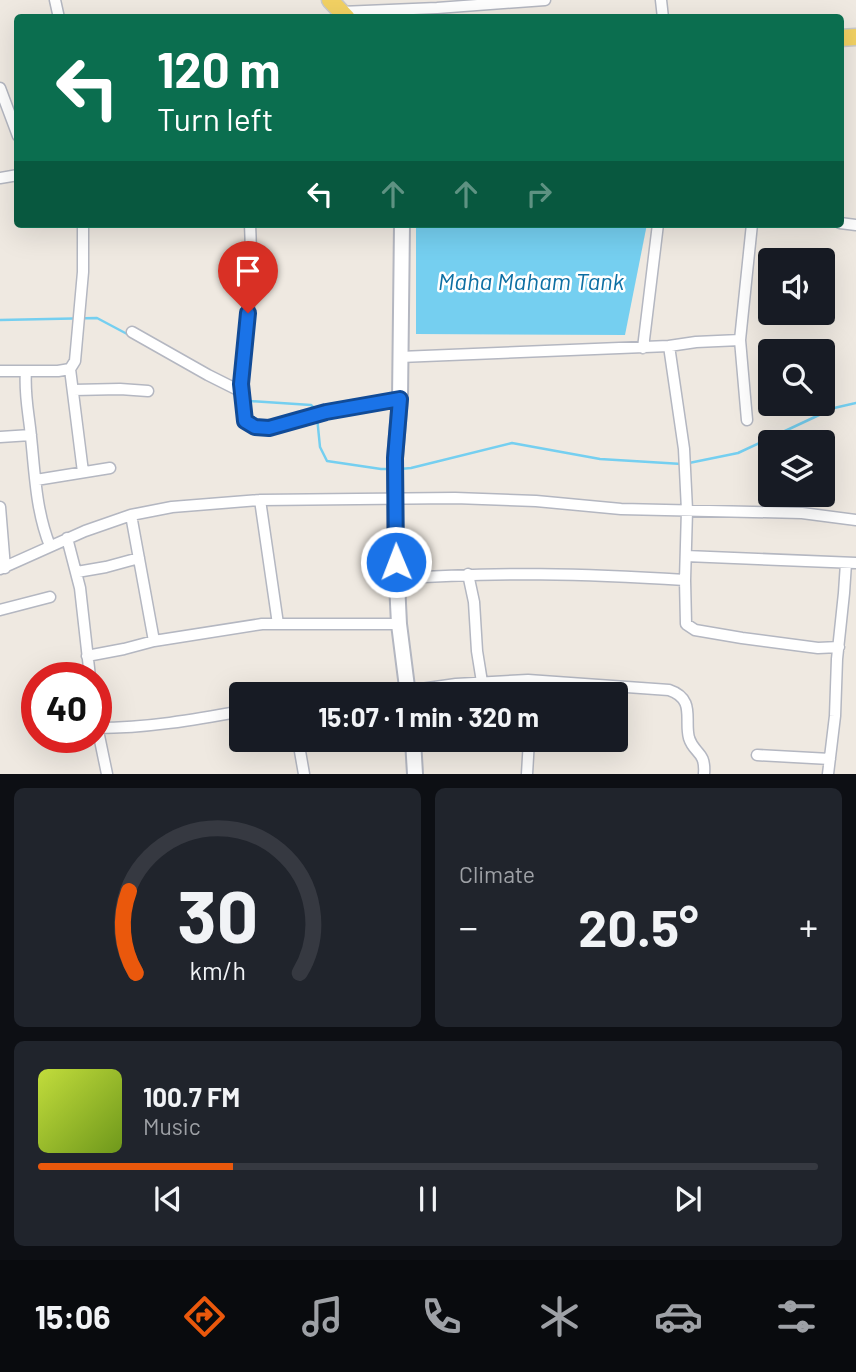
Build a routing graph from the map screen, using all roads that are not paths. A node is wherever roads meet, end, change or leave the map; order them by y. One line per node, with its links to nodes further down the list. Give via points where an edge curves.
1 (545, 0): 2 (street)
2 (339, 10)
3 (0, 88): 4 (street)
4 (14, 125)
5 (83, 228): 15 (street, via 79,328)
6 (250, 228): 18 (street)
7 (401, 228): 14 (street)
8 (658, 228): 13 (street)
9 (752, 228): 11 (street)
10 (132, 332): 18 (street, via 208,375)
11 (740, 340): 12 (street); 22 (street)
12 (669, 346): 13 (street); 31 (street, via 684,449)
13 (643, 348): 14 (street)
14 (400, 357): 21 (street)
15 (70, 369): 17 (street); 19 (street)
16 (0, 371): 17 (street)
17 (26, 371): 23 (street)
18 (241, 388): 21 (street, via 245,421 269,428)
19 (73, 390): 20 (street); 26 (street)
20 (148, 391)
21 (400, 399): 28 (street)
22 (747, 420)
23 (31, 435): 24 (street); 27 (street)
24 (0, 437)
25 (110, 468): 26 (street)
26 (83, 472): 27 (street)
27 (36, 480): 35 (street, via 41,524)
28 (396, 499): 29 (street); 31 (street, via 536,500); 42 (street)
29 (260, 500): 32 (street); 46 (street)
30 (0, 507): 39 (street)
31 (687, 510): 33 (street, via 802,513); 36 (street)
32 (131, 515): 34 (street); 37 (street)
33 (856, 520)
34 (67, 538): 35 (street); 40 (street)
35 (50, 546): 39 (street)
36 (686, 556): 38 (street); 43 (street)
37 (139, 558): 40 (street); 48 (street)
38 (851, 563): 49 (street)
39 (3, 568)
40 (77, 572): 50 (street)
41 (468, 574): 42 (street); 43 (street); 54 (street)
42 (396, 579): 47 (street)
43 (685, 580): 49 (street, via 685,618 690,628 818,648)
44 (50, 597): 45 (street)
45 (0, 610)
46 (278, 624): 47 (street); 48 (street)
47 (399, 624): 53 (street)
48 (154, 641): 50 (street)
49 (839, 647): 62 (street)
50 (87, 656): 51 (street)
51 (88, 662)
52 (528, 680): 54 (street); 67 (street, via 677,692 684,701 688,736 703,759)
53 (407, 682)
54 (482, 682)
55 (229, 713): 56 (street)
56 (112, 728)
57 (300, 752): 64 (street)
58 (414, 752): 65 (street)
59 (528, 752): 66 (street)
60 (104, 753): 63 (street)
61 (757, 755): 62 (street)
62 (830, 759): 68 (street)
63 (107, 774)
64 (304, 774)
65 (415, 774)
66 (527, 774)
67 (704, 774)
68 (828, 774)

